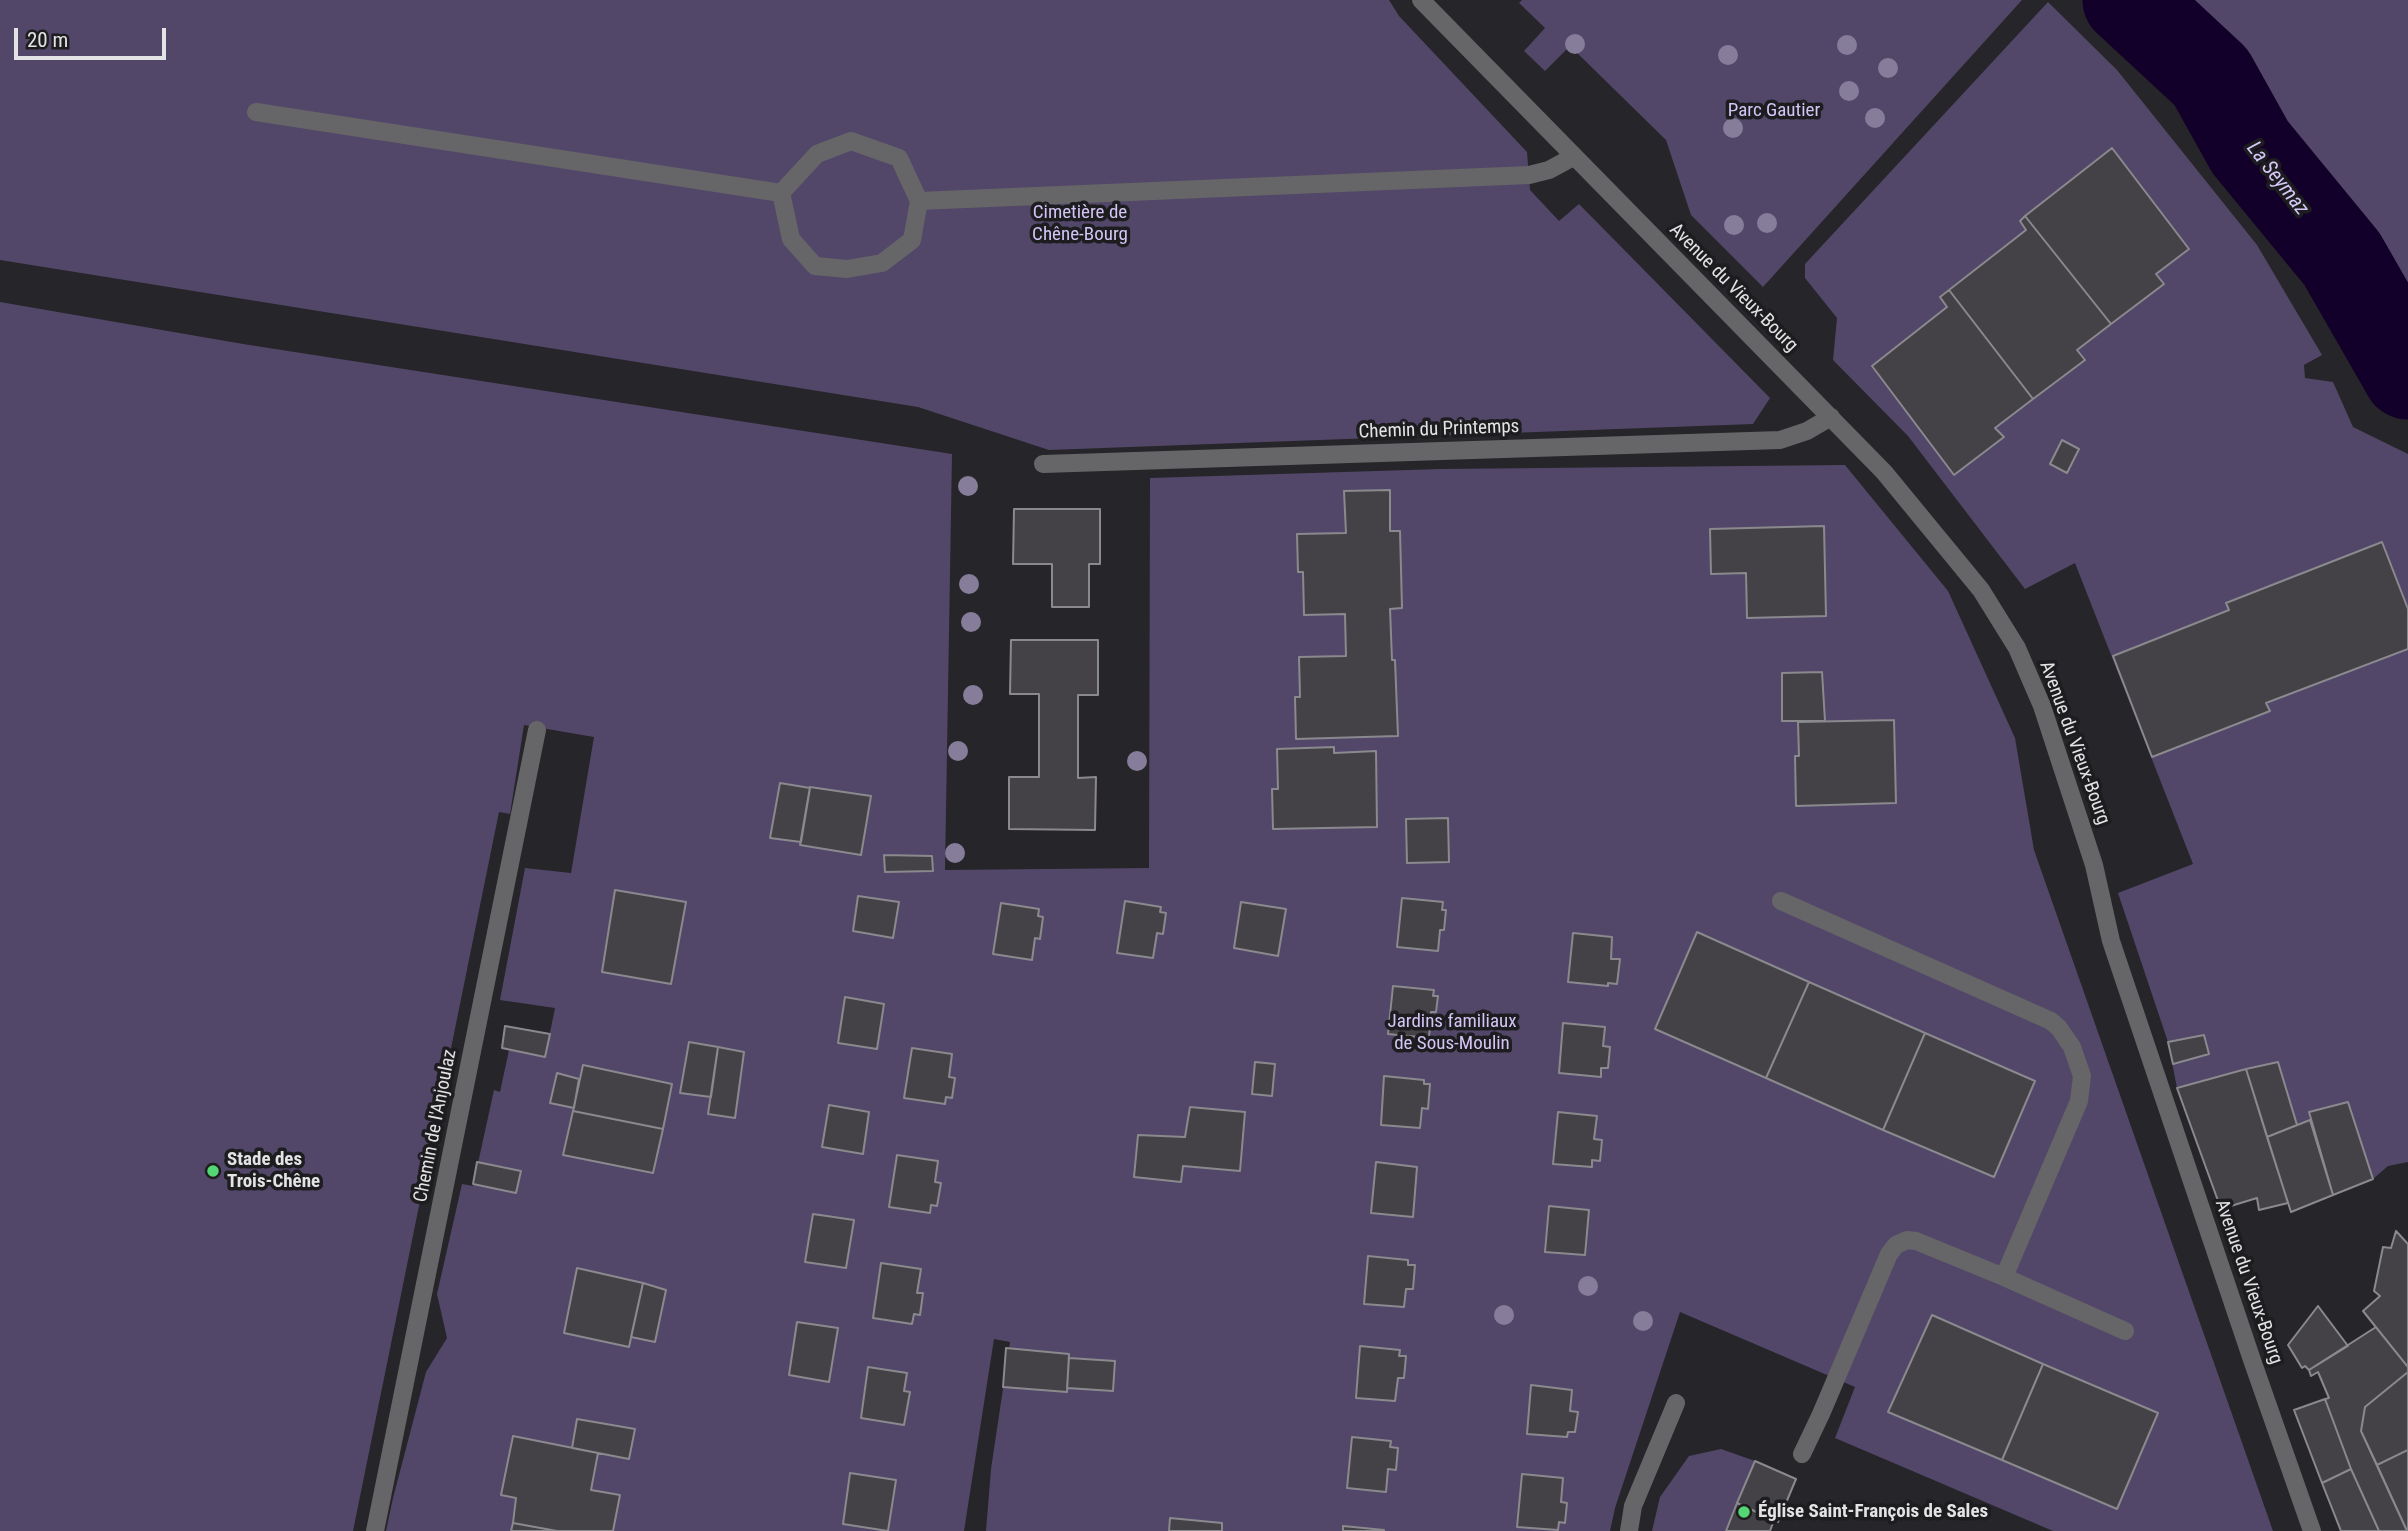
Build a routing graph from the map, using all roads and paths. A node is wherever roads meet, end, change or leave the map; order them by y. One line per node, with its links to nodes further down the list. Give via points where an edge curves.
1 (1421, 0): 3 (street, Avenue du Vieux-Bourg)
2 (256, 112): 4 (street)
3 (1573, 157): 5 (street, via 1529,175); 6 (street, Avenue du Vieux-Bourg)
4 (781, 193): 5 (street, via 817,154 851,141 899,158); 5 (street, via 791,239 815,266 847,268 881,264 912,240)
5 (919, 201)
6 (1831, 417): 7 (street, Chemin du Printemps, via 1780,440); 16 (street, Avenue du Vieux-Bourg, via 1884,472 1981,590 2022,660 2042,706 2094,865 2110,941)
7 (1043, 464)
8 (537, 730): 14 (street, Chemin de l'Anjoulaz)
9 (1781, 901): 10 (street, via 2040,1015 2059,1028 2072,1047 2082,1076 2079,1101)
10 (2004, 1277): 11 (street); 13 (street, via 1916,1241 1896,1245)
11 (2125, 1331)
12 (1676, 1403): 15 (street, via 1633,1506)
13 (1802, 1454)
14 (376, 1531)
15 (1629, 1531)
16 (2312, 1531)

